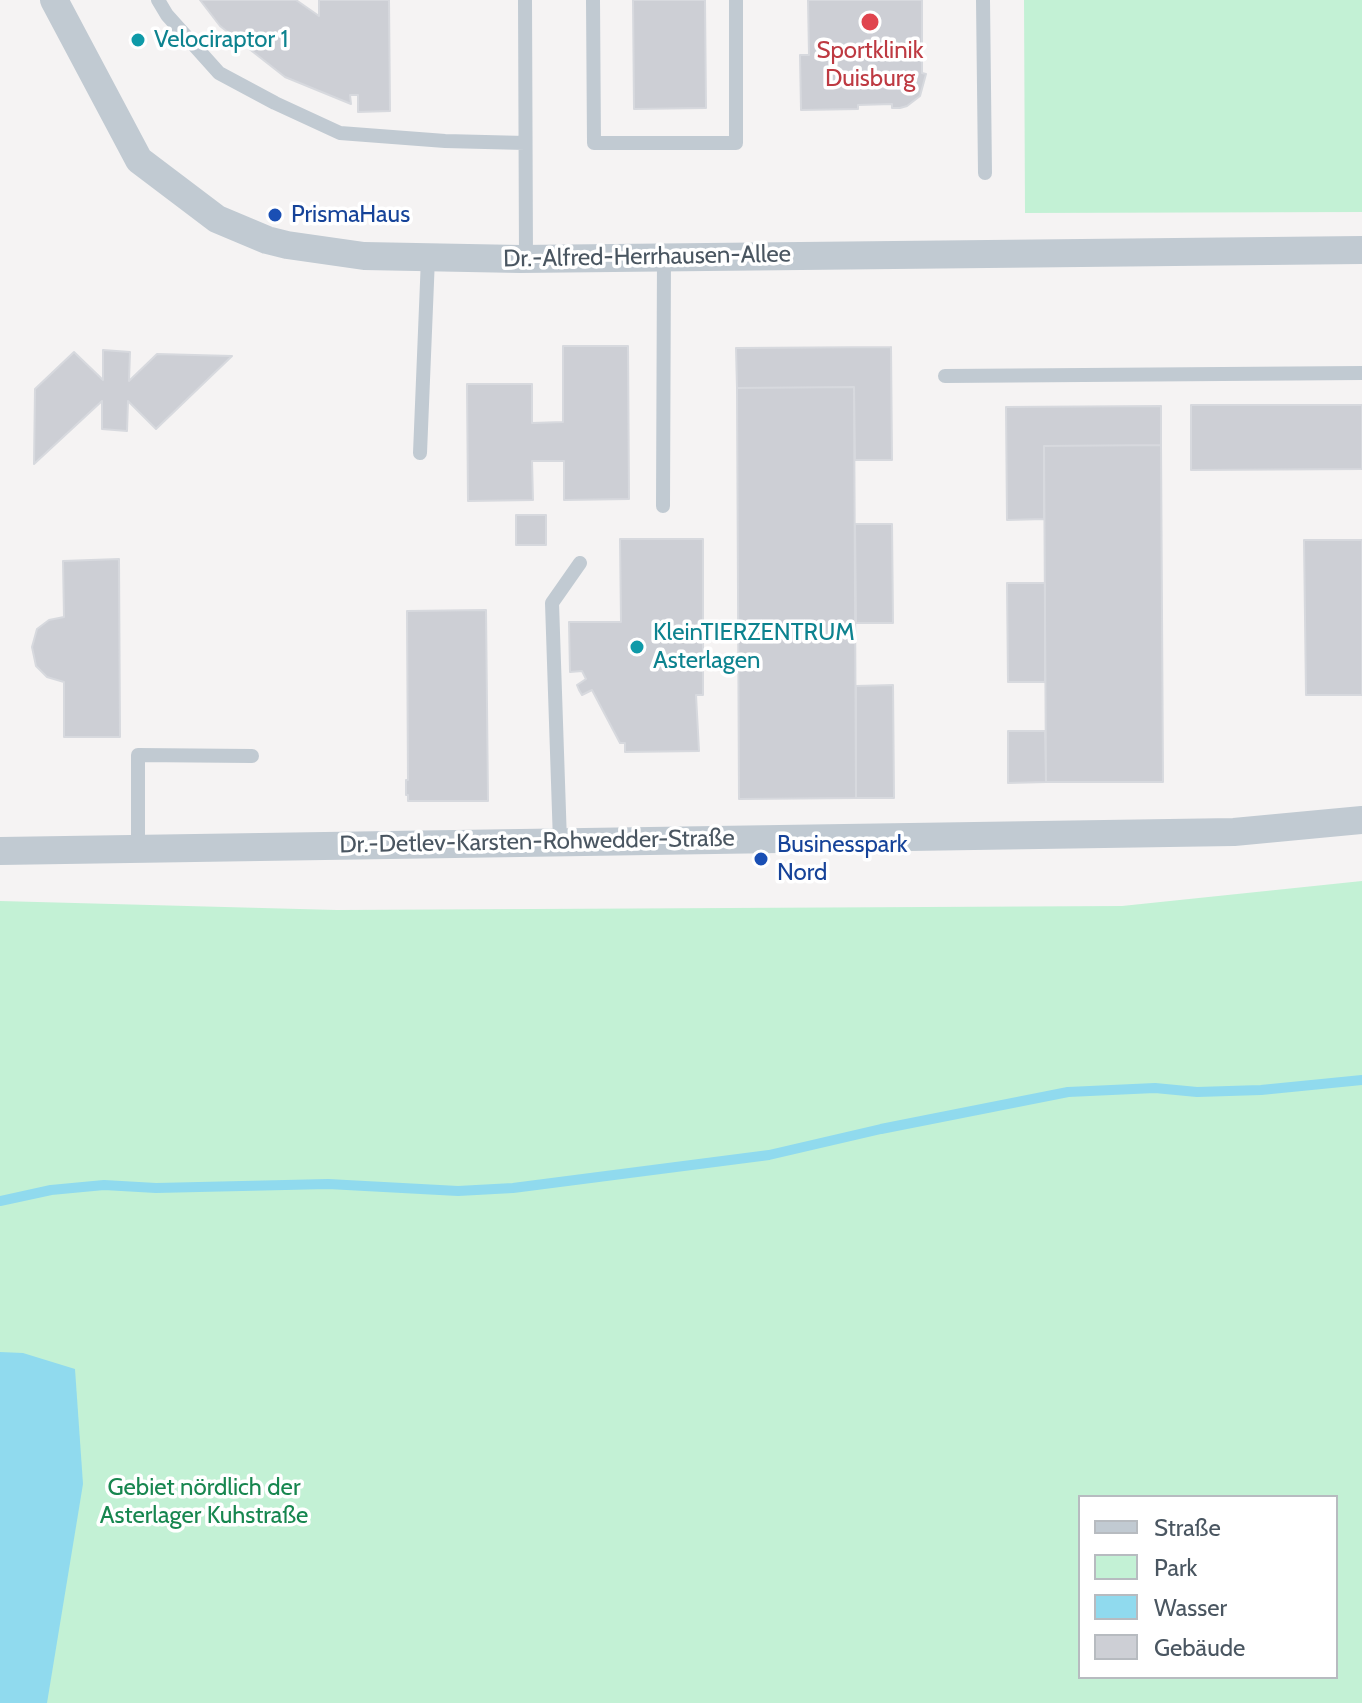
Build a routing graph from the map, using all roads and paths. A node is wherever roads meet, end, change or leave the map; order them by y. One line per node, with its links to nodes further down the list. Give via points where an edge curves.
1 (54, 0): 11 (street, Dr.-Alfred-Herrhausen-Allee, via 139,160 217,219 287,245)
2 (158, 0): 7 (lane, via 219,73 340,133)
3 (525, 0): 7 (lane)
4 (593, 0): 5 (lane, via 594,143 736,143)
5 (736, 0)
6 (983, 0): 8 (lane)
7 (525, 143): 12 (lane)
8 (985, 173)
9 (1362, 250): 10 (street, Dr.-Alfred-Herrhausen-Allee)
10 (664, 257): 12 (street, Dr.-Alfred-Herrhausen-Allee); 16 (lane)
11 (428, 258): 12 (street, Dr.-Alfred-Herrhausen-Allee); 15 (lane)
12 (526, 258)
13 (1362, 373): 14 (lane)
14 (945, 376)
15 (420, 453)
16 (663, 506)
17 (580, 563): 20 (lane, via 552,603)
18 (252, 756): 21 (lane, via 138,755)
19 (1362, 820): 20 (street, Dr.-Detlev-Karsten-Rohwedder-Straße, via 1234,832)
20 (560, 842): 21 (street, Dr.-Detlev-Karsten-Rohwedder-Straße)
21 (138, 849): 22 (street, Dr.-Detlev-Karsten-Rohwedder-Straße)
22 (0, 851)

